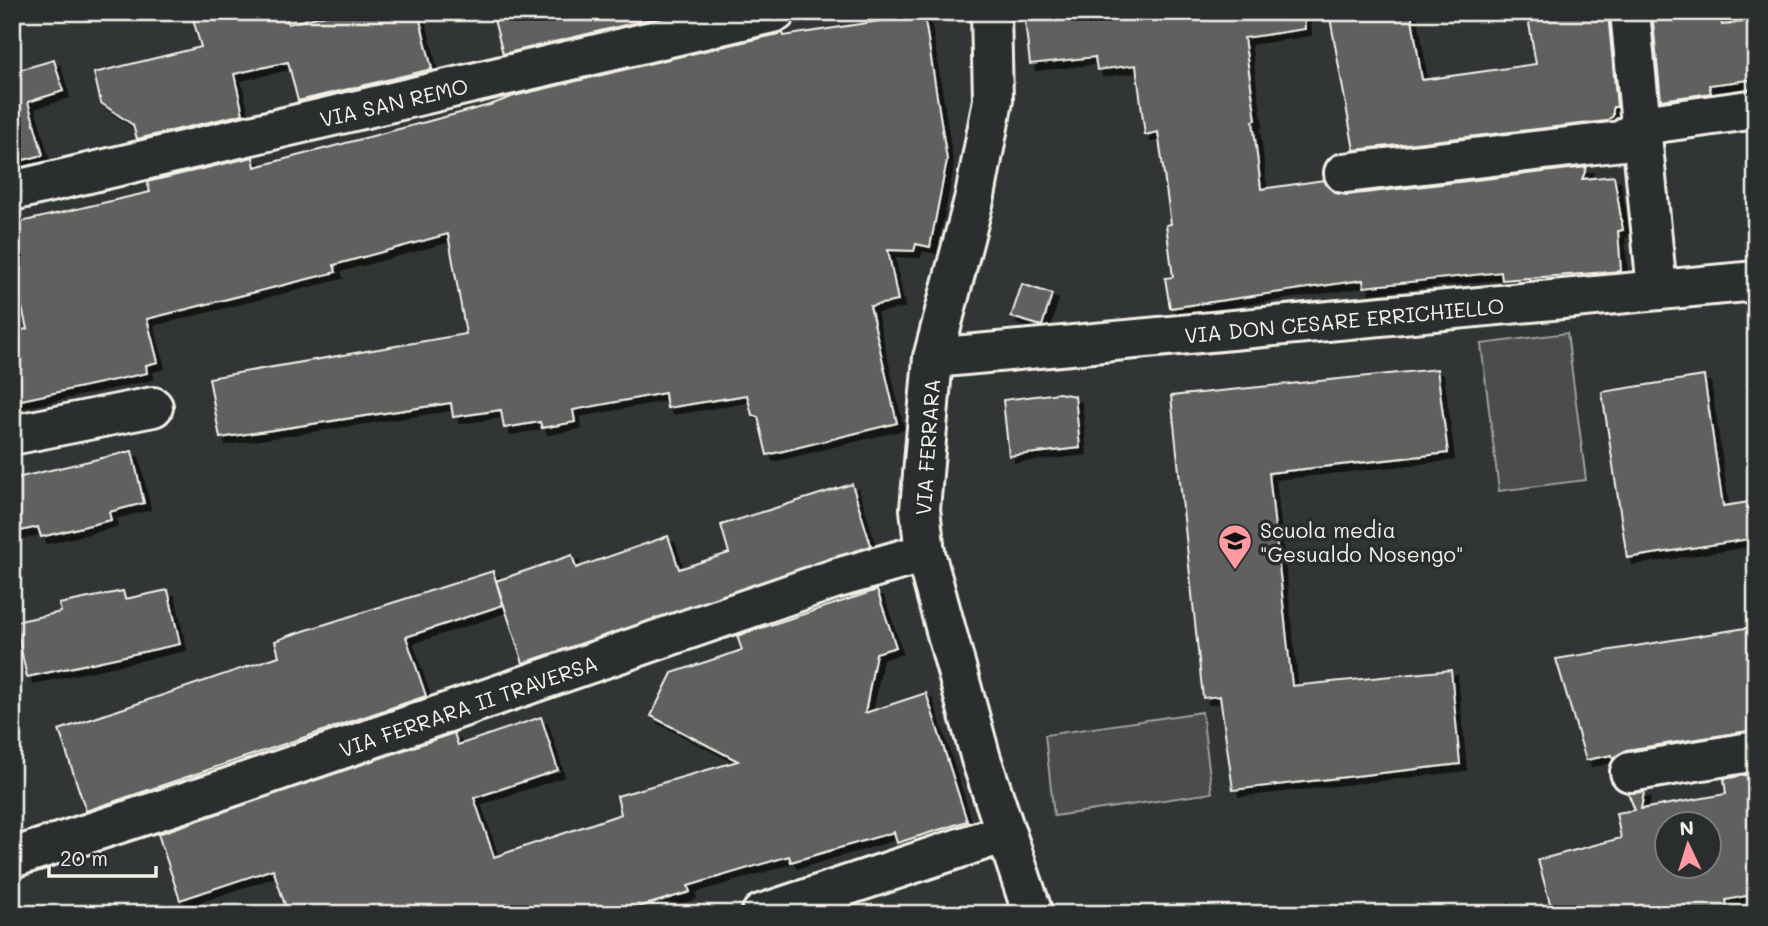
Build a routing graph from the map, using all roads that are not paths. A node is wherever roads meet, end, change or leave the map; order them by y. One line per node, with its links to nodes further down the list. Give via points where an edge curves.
1 (776, 12): 7 (street, VIA SAN REMO)
2 (991, 12): 10 (street, VIA FERRARA, via 993,100 975,196)
3 (1630, 12): 5 (street)
4 (1756, 109): 5 (street)
5 (1642, 125): 6 (street, via 1622,141); 9 (street)
6 (1344, 173)
7 (12, 191)
8 (1756, 281): 9 (street, VIA DON CESARE ERRICHIELLO)
9 (1657, 290): 10 (street, VIA DON CESARE ERRICHIELLO)
10 (933, 358): 13 (street, VIA FERRARA, via 920,509)
11 (153, 407): 12 (street)
12 (12, 435)
13 (925, 553): 16 (street, VIA FERRARA); 17 (street, VIA FERRARA II TRAVERSA, via 834,579)
14 (1756, 751): 15 (street)
15 (1630, 772)
16 (1005, 834): 18 (street); 19 (street, VIA FERRARA)
17 (12, 858)
18 (761, 914)
19 (1033, 914)

